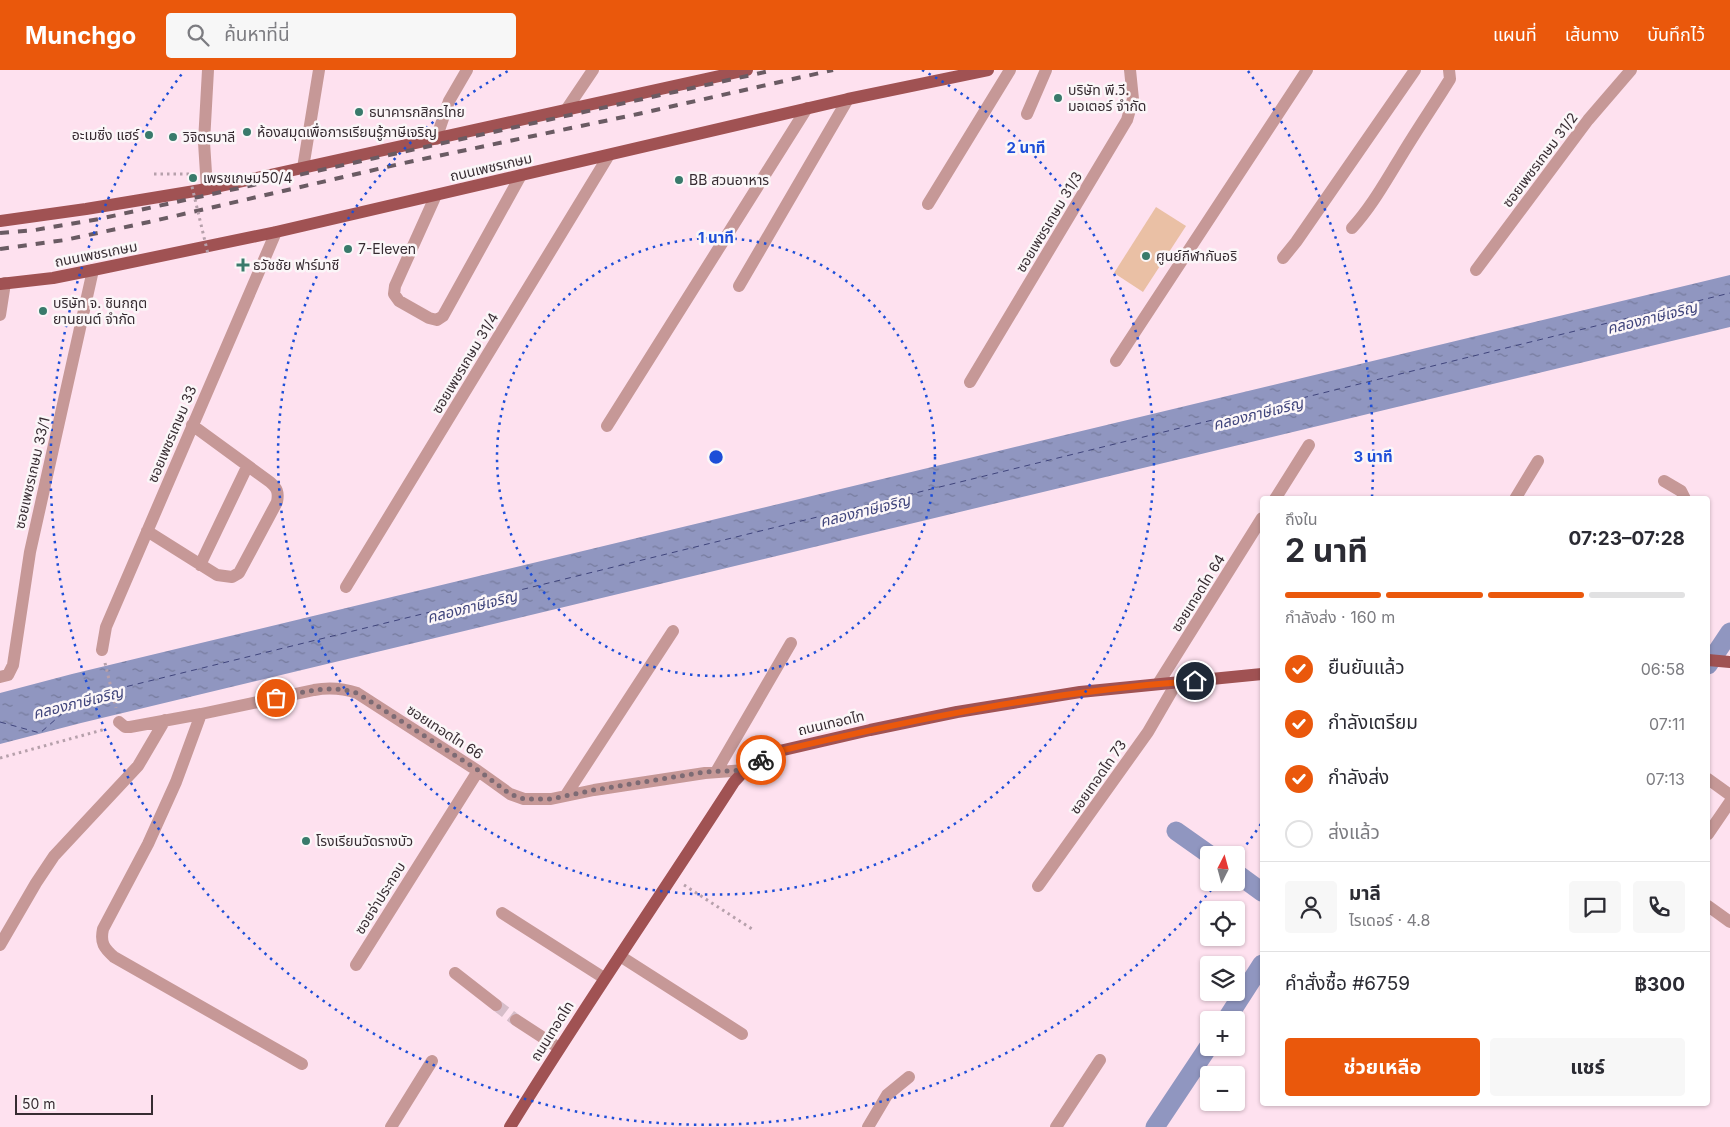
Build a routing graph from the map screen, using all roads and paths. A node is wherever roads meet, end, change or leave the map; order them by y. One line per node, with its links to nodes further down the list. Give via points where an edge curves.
1 (208, 70): 26 (street, via 204,142)
2 (319, 70): 23 (street)
3 (467, 70): 21 (street, via 449,101)
4 (593, 70): 19 (street)
5 (747, 70): 15 (main road)
6 (956, 70): 16 (main road, via 950,77)
7 (988, 70): 16 (main road, ถนนเพชรเกษม)
8 (1010, 70): 28 (street)
9 (1046, 70): 20 (street)
10 (1130, 70): 40 (street, ซอยเพชรเกษม 31/3, via 1133,99 1127,120)
11 (1308, 70): 39 (street)
12 (1415, 70): 33 (street)
13 (1449, 70): 30 (street, via 1450,79 1386,184)
14 (1631, 70): 35 (street, ซอยเพชรเกษม 31/2, via 1588,120)
15 (724, 73): 19 (main road)
16 (939, 80): 17 (main road, ถนนเพชรเกษม)
17 (848, 99): 18 (main road, ถนนเพชรเกษม); 37 (street)
18 (807, 108): 22 (main road, ถนนเพชรเกษม); 42 (street)
19 (566, 110): 21 (main road)
20 (1027, 114)
21 (436, 139): 23 (main road)
22 (609, 155): 25 (main road, ถนนเพชรเกษม); 53 (street, ซอยเพชรเกษม 31/4)
23 (303, 168): 26 (main road)
24 (154, 174): 32 (path, bridge, via 189,174)
25 (521, 175): 27 (main road, ถนนเพชรเกษม); 27 (street, via 443,316 437,320 399,301 394,294 394,286)
26 (207, 189): 29 (main road)
27 (436, 195): 31 (main road, ถนนเพชรเกษม)
28 (928, 204)
29 (0, 221)
30 (1352, 228)
31 (276, 232): 34 (main road, ถนนเพชรเกษม); 41 (street, ซอยเพชรเกษม 33)
32 (208, 254)
33 (1283, 258)
34 (93, 270): 36 (main road, ถนนเพชรเกษม); 60 (street, ซอยเพชรเกษม 33/1, via 30,552 13,665 8,675)
35 (1476, 270)
36 (2, 284): 38 (street)
37 (739, 286)
38 (0, 315)
39 (1116, 361)
40 (970, 382)
41 (192, 425): 45 (street); 51 (street, ซอยเพชรเกษม 33)
42 (607, 426)
43 (1309, 445): 47 (street)
44 (1538, 461): 48 (street)
45 (247, 467): 52 (street); 52 (street, via 276,487 278,502 239,573 223,577)
46 (1664, 482): 49 (street, via 1682,491)
47 (1277, 496)
48 (1517, 496)
49 (1684, 496)
50 (1260, 521): 62 (street, ซอยเทอดไท 64)
51 (147, 531): 52 (street); 56 (street, ซอยเพชรเกษม 33, via 106,627)
52 (200, 565)
53 (346, 587)
54 (673, 631): 71 (street)
55 (791, 643): 69 (street)
56 (102, 650): 65 (path)
57 (1710, 660): 58 (main road)
58 (1730, 662)
59 (1260, 674): 61 (main road, ถนนเทอดไท)
60 (0, 677)
61 (1177, 682): 62 (main road, ถนนเทอดไท); 76 (street, ซอยเทอดไท 73, via 1148,732)
62 (1158, 684): 68 (main road, ถนนเทอดไท, via 1080,692 870,730 775,752)
63 (201, 714): 64 (street, ซอยเทอดไท 66); 67 (street, ซอยเทอดไท 66, via 314,690 342,688 357,693); 92 (street, via 176,782 101,940 104,949 114,957)
64 (166, 720): 65 (street, ซอยเทอดไท 66); 81 (street, via 138,766 54,856)
65 (123, 724): 66 (path)
66 (0, 758)
67 (478, 770): 71 (street, ซอยเทอดไท 66, via 510,794 524,799 551,799); 83 (street, ซอยจ่าประกอบ)
68 (745, 770): 69 (street, ซอยเทอดไท 66); 75 (main road, ถนนเทอดไท)
69 (716, 772): 71 (street, ซอยเทอดไท 66)
70 (1710, 780): 72 (street)
71 (566, 795)
72 (1730, 795)
73 (1730, 802): 74 (street)
74 (1710, 831)
75 (673, 878): 80 (path); 82 (main road, ถนนเทอดไท)
76 (1038, 886)
77 (1710, 907): 79 (street)
78 (502, 913): 85 (street)
79 (1730, 922)
80 (752, 929)
81 (0, 945)
82 (620, 956): 85 (main road, ถนนเทอดไท); 88 (street)
83 (356, 965)
84 (455, 972): 86 (street)
85 (604, 978): 89 (main road, ถนนเทอดไท)
86 (496, 1005)
87 (516, 1020): 89 (street)
88 (742, 1034)
89 (559, 1048): 95 (main road, ถนนเทอดไท)
90 (1100, 1060): 97 (street)
91 (432, 1061): 94 (street)
92 (302, 1064)
93 (909, 1077): 96 (street, via 887,1094)
94 (391, 1127)
95 (510, 1127)
96 (868, 1127)
97 (1056, 1127)

